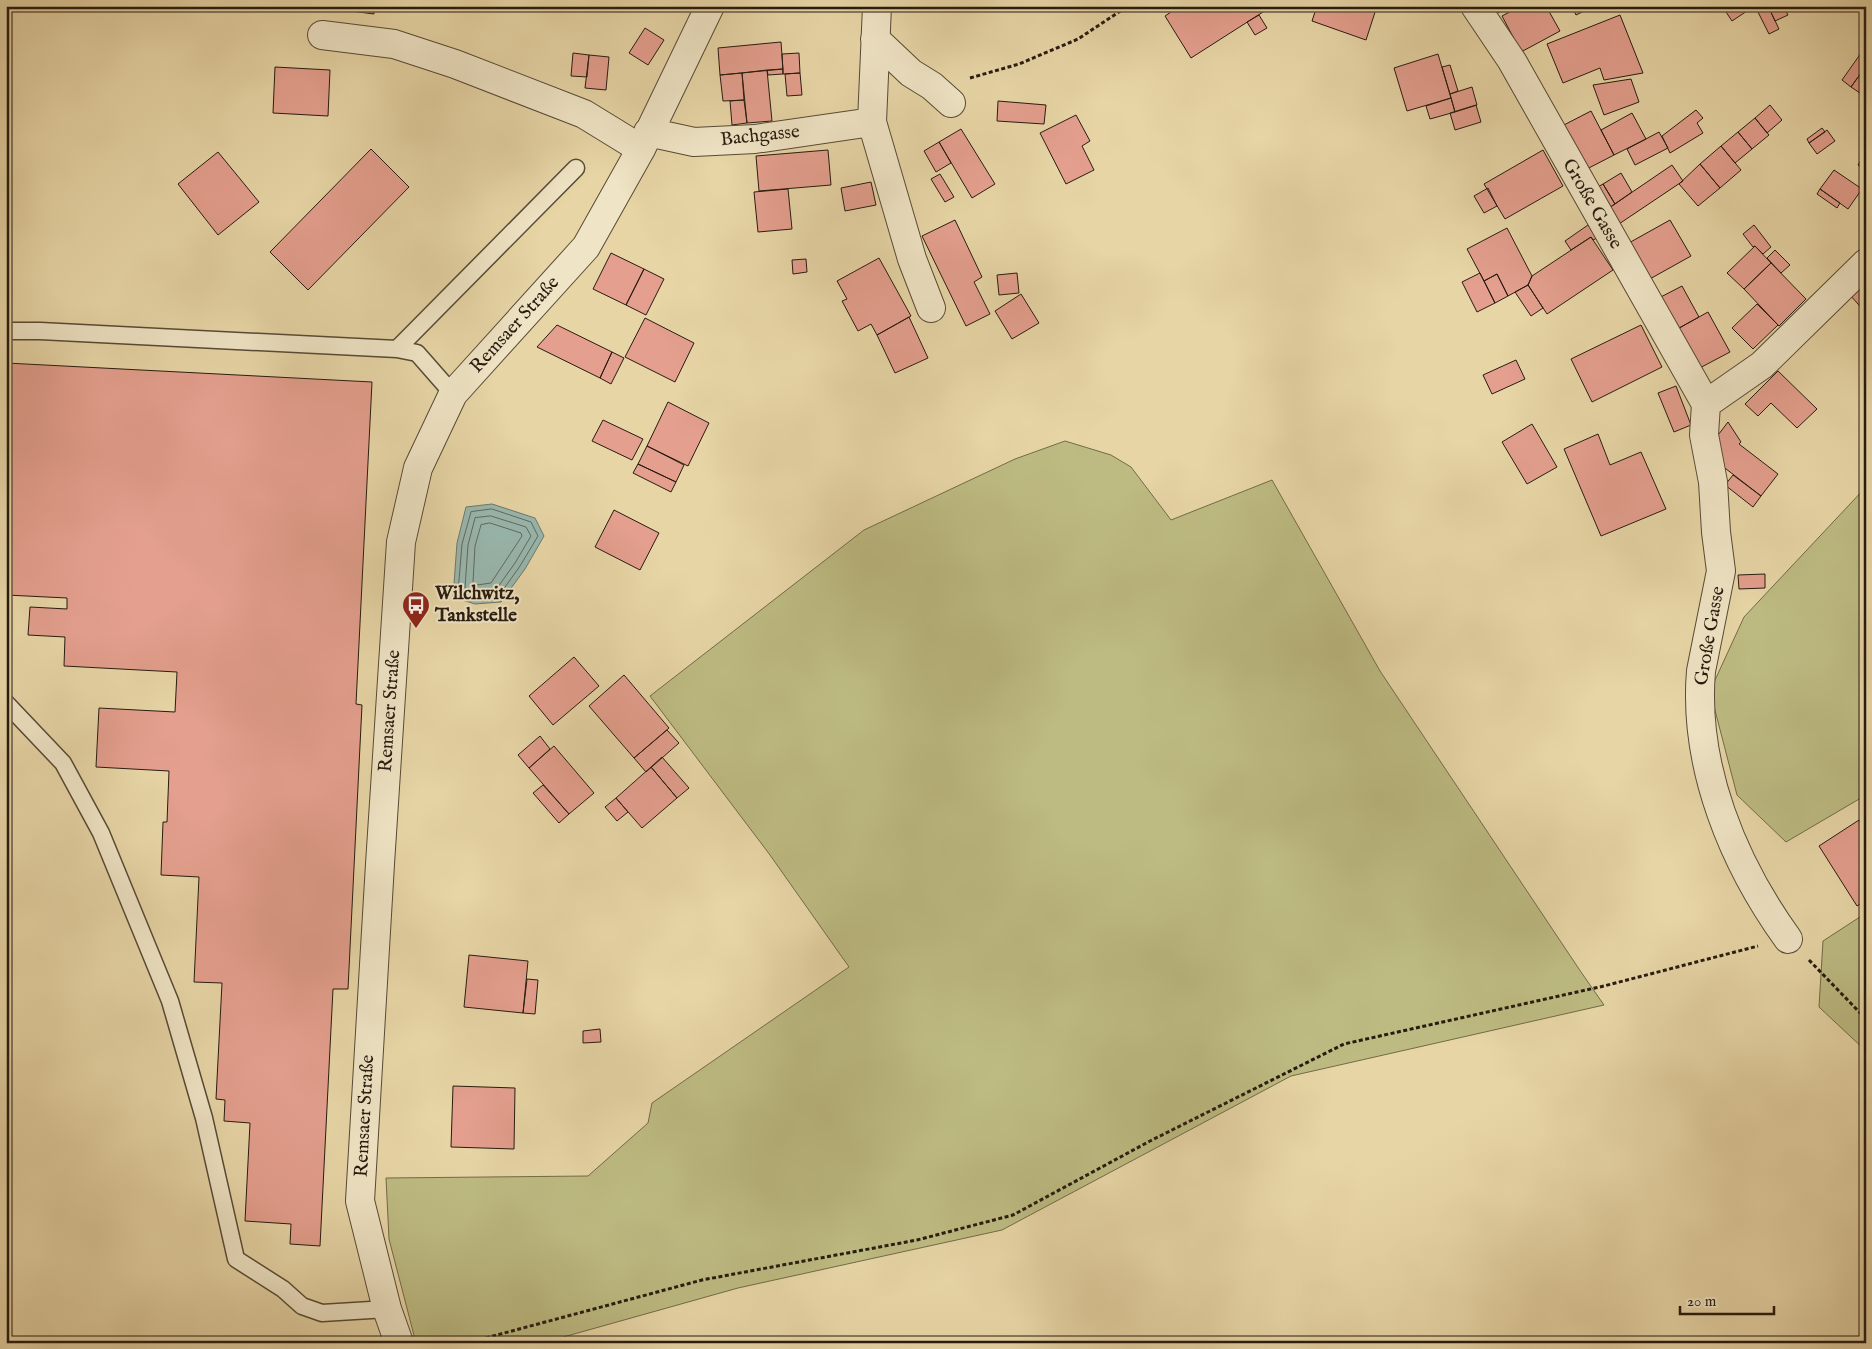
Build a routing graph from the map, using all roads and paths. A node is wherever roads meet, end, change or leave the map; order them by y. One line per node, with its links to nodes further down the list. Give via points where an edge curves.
1 (710, 6): 9 (street, Remsaer Straße)
2 (877, 6): 6 (street)
3 (1128, 6): 7 (path, via 1078,39 981,76)
4 (1475, 6): 16 (street, Große Gasse, via 1512,61)
5 (322, 35): 9 (street, via 394,44 455,64)
6 (875, 39): 7 (street, via 911,73); 8 (street)
7 (942, 95)
8 (872, 122): 9 (street, Bachgasse, via 755,139); 12 (street, via 912,259)
9 (644, 141): 15 (street, Remsaer Straße, via 586,247)
10 (576, 168): 14 (lane)
11 (1866, 263): 16 (street, via 1762,365)
12 (931, 308)
13 (6, 331): 14 (lane, via 40,330)
14 (397, 349): 15 (lane, via 417,353)
15 (453, 394): 20 (street, Remsaer Straße, via 418,468 401,542 360,1201)
16 (1706, 404): 18 (street, Große Gasse, via 1704,435 1713,482 1721,571 1700,671 1702,743 1724,819 1746,873)
17 (6, 702): 20 (lane, via 62,763 102,833 170,1001 204,1118 236,1259 283,1289 302,1306 322,1313)
18 (1788, 939): 19 (path); 22 (path, via 1604,986 1344,1044 1150,1141 1013,1215 917,1240 702,1280)
19 (1866, 1019)
20 (387, 1309): 21 (street, Remsaer Straße)
21 (399, 1343)
22 (467, 1343)

